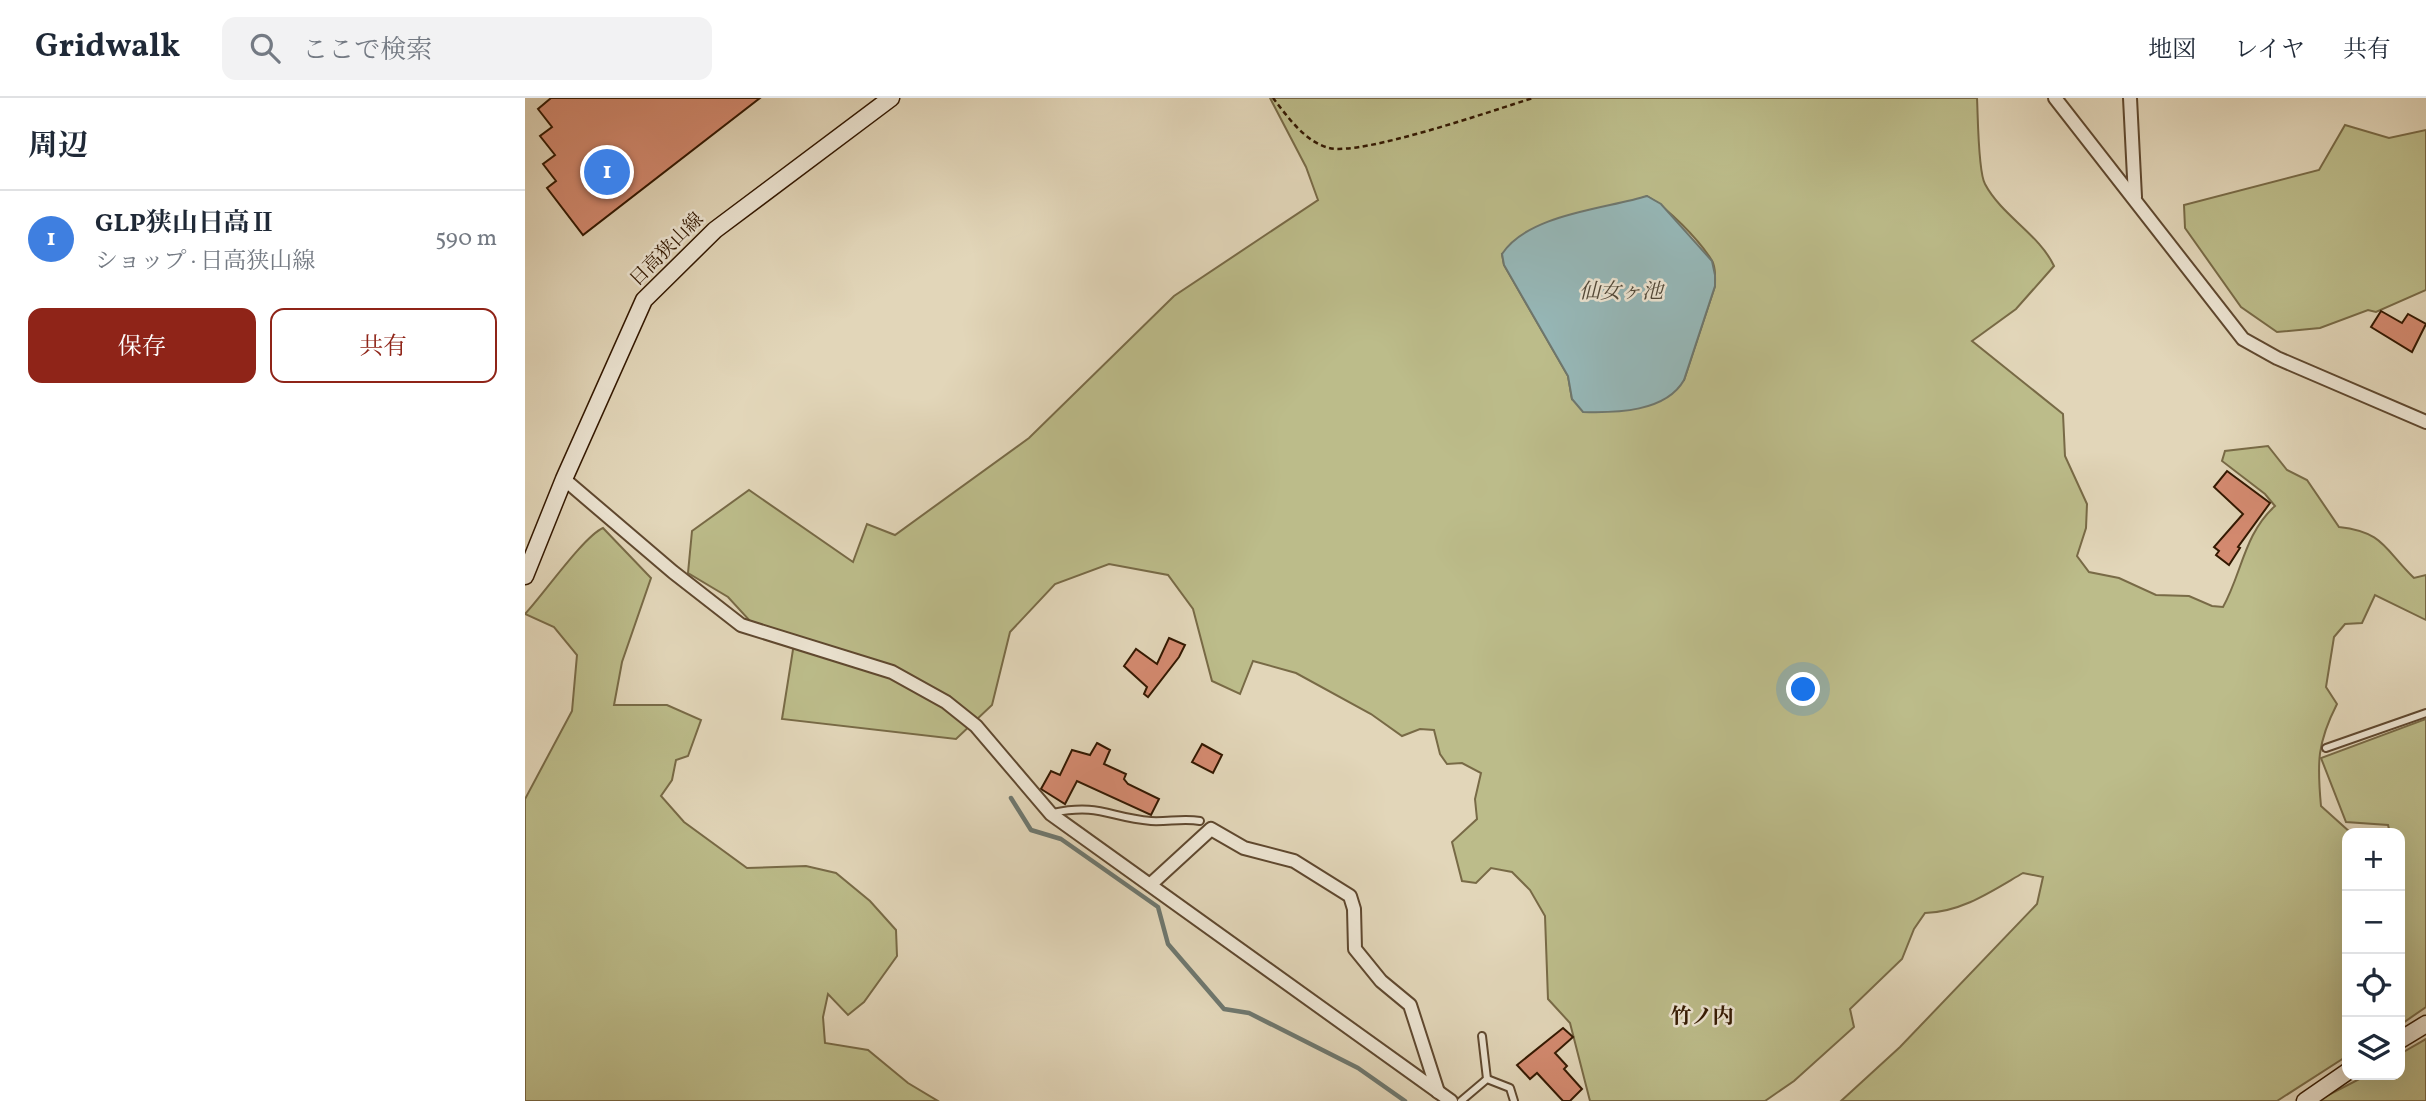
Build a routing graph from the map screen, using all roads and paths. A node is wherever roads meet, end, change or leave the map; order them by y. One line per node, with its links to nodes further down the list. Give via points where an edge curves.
1 (891, 98): 8 (main road, 日高狭山線, via 715,230 644,300)
2 (1273, 98): 3 (path, via 1311,139 1329,148 1351,148)
3 (1533, 98)
4 (2055, 98): 6 (street)
5 (2130, 98): 6 (street)
6 (2135, 197): 7 (street, via 2243,339)
7 (2426, 422)
8 (564, 479): 9 (main road, 日高狭山線); 12 (street, via 741,625 892,672 946,702 977,726)
9 (525, 576)
10 (2426, 713): 11 (lane)
11 (2326, 748)
12 (1051, 814): 13 (lane, via 1086,808 1136,820); 15 (street)
13 (1200, 821): 14 (street)
14 (1211, 829): 15 (street); 21 (street, via 1244,848 1294,861 1350,896 1355,949 1381,981 1410,1006)
15 (1151, 884): 21 (street)
16 (2426, 1024): 18 (main road)
17 (1482, 1036): 20 (lane)
18 (2405, 1037)
19 (2342, 1075): 25 (main road)
20 (1487, 1079): 23 (lane); 24 (lane, via 1510,1088)
21 (1438, 1093): 22 (street)
22 (1451, 1101)
23 (1461, 1101)
24 (1514, 1101)
25 (2305, 1101)

